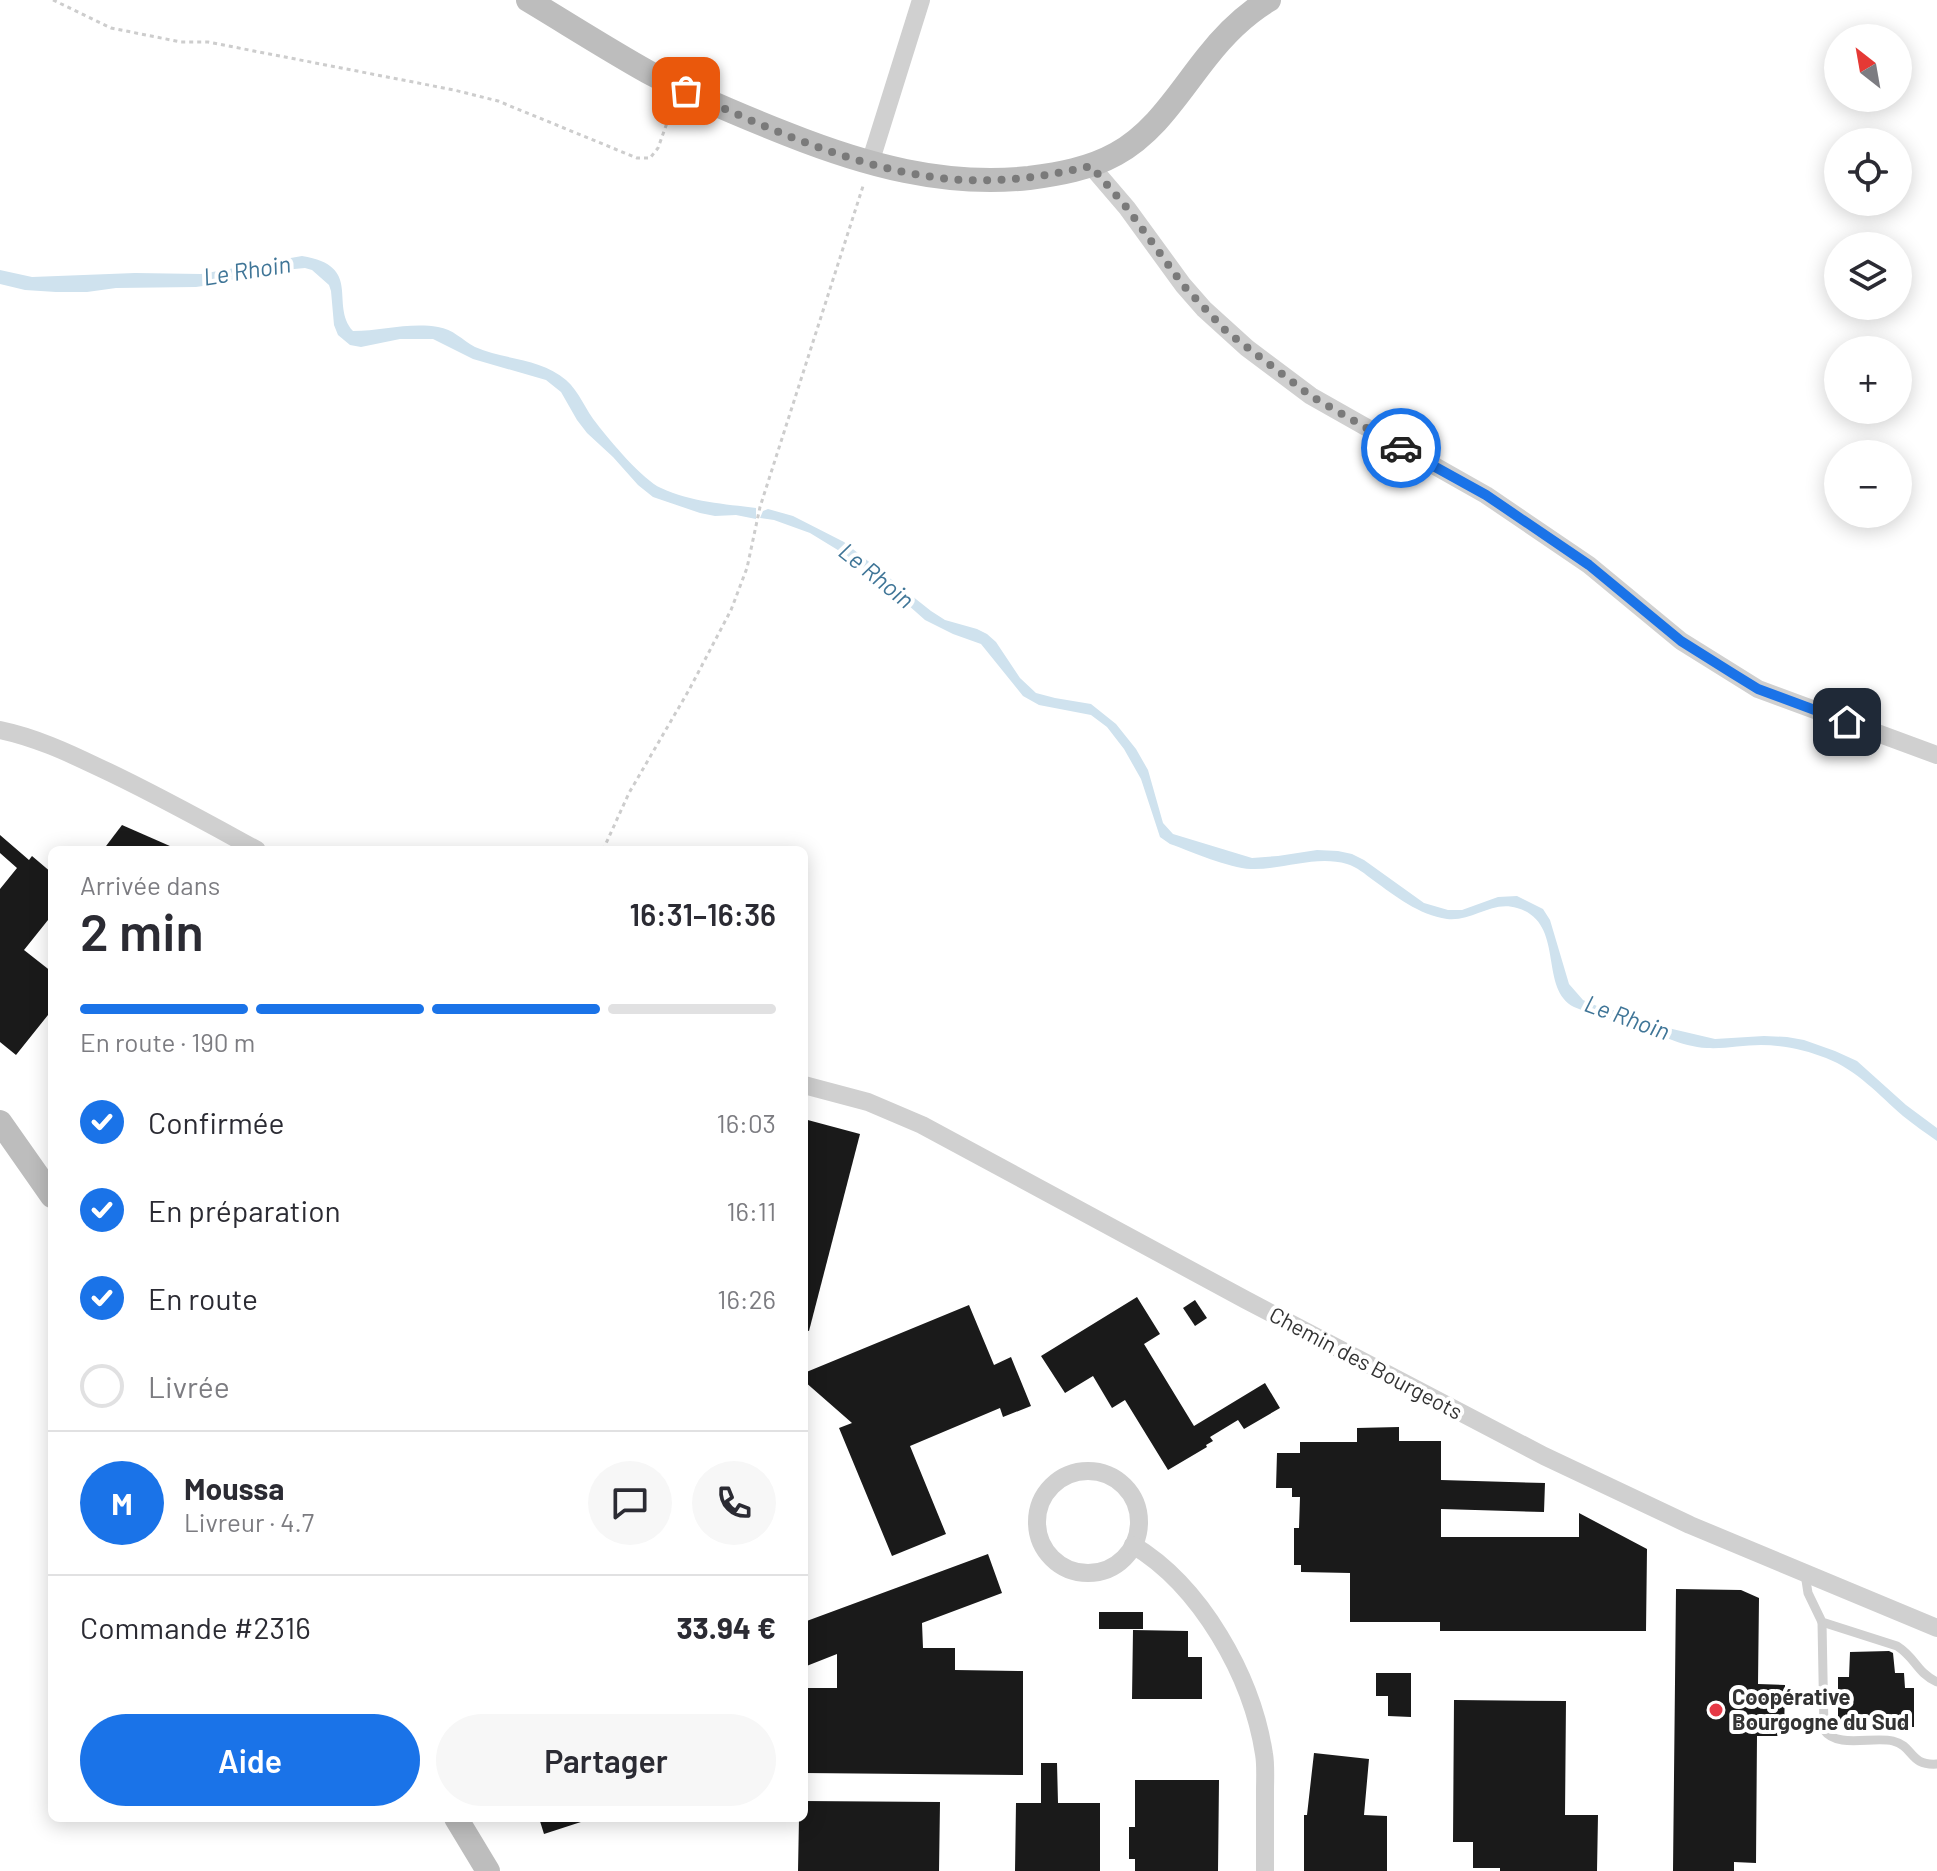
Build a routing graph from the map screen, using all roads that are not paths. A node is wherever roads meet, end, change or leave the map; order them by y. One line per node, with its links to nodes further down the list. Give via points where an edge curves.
1 (528, 0): 4 (street, via 686,91)
2 (921, 0): 4 (street)
3 (1269, 0): 5 (street, via 1236,24 1136,142)
4 (870, 163): 5 (street, via 979,180 1054,175)
5 (1091, 166): 7 (street, via 1204,309 1311,396 1486,495 1589,565 1681,641 1758,689)
6 (0, 730): 8 (street, via 75,756)
7 (1937, 755)
8 (250, 846)
9 (808, 1086): 13 (street, Chemin des Bourgeots, via 868,1102 922,1125 1544,1456)
10 (0, 1122): 11 (street)
11 (48, 1190)
12 (1133, 1545): 12 (street, via 1137,1509 1116,1479 1093,1471 1069,1474 1042,1499 1038,1535 1059,1565 1082,1573 1107,1570); 20 (street, via 1195,1599 1239,1671 1265,1756)
13 (1805, 1572): 14 (lane); 15 (street, Chemin des Bourgeots)
14 (1822, 1622): 16 (lane, via 1897,1646); 17 (lane, via 1826,1734 1836,1740 1891,1740 1918,1761)
15 (1937, 1628)
16 (1937, 1682)
17 (1937, 1764)
18 (458, 1822): 19 (street)
19 (488, 1871)
20 (1265, 1871)

